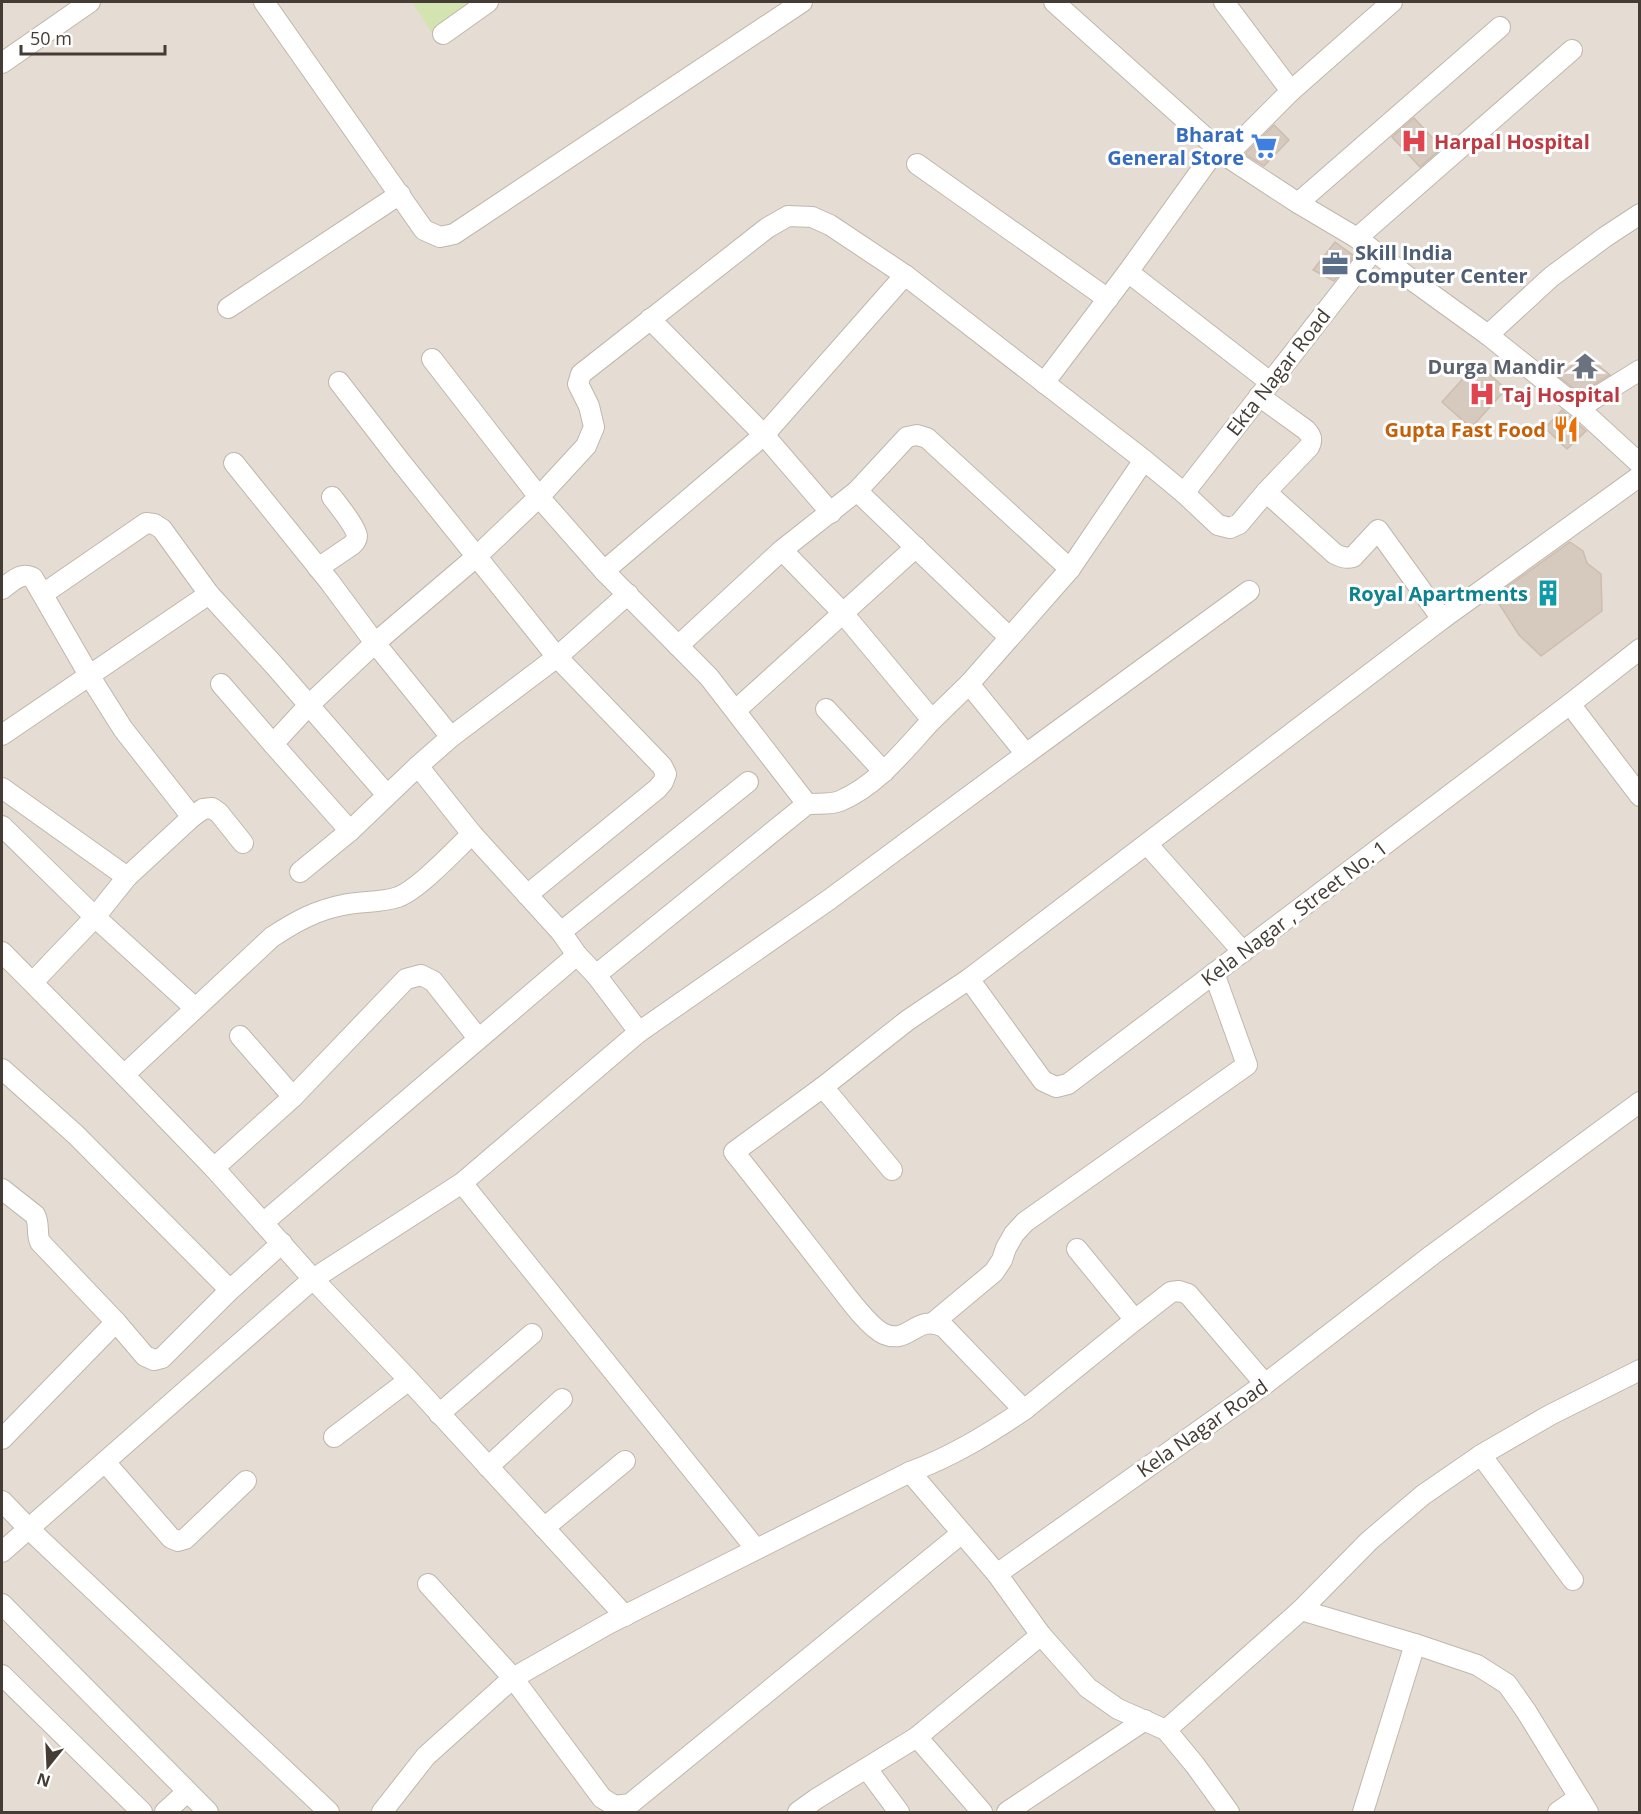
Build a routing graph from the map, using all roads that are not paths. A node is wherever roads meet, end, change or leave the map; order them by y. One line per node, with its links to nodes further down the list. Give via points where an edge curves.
1 (90, 2): 11 (street)
2 (264, 2): 15 (street)
3 (488, 2): 9 (street)
4 (802, 2): 15 (street, via 454,234 440,237 424,230)
5 (1054, 2): 13 (street)
6 (1224, 2): 12 (street)
7 (1392, 2): 12 (street)
8 (1500, 27): 16 (street)
9 (443, 34)
10 (1572, 50): 18 (street)
11 (3, 60)
12 (1291, 91): 13 (street)
13 (1222, 152): 16 (street); 20 (street)
14 (917, 164): 22 (street)
15 (399, 194): 23 (street)
16 (1298, 203): 18 (street)
17 (1640, 214): 25 (street, via 1551,278)
18 (1357, 238): 19 (street)
19 (1373, 251): 25 (street); 30 (street, Ekta Nagar Road)
20 (1128, 272): 22 (street); 30 (street)
21 (905, 275): 24 (street, via 830,225 812,217 788,216); 29 (street); 32 (street)
22 (1108, 299): 29 (street)
23 (228, 308)
24 (650, 319): 32 (street); 41 (street, via 581,374 578,384 594,427 586,446)
25 (1488, 335): 31 (street)
26 (432, 359): 41 (street)
27 (1640, 369): 31 (street)
28 (339, 382): 45 (street)
29 (1044, 383): 33 (street)
30 (1264, 389): 38 (street, via 1306,430 1312,441); 39 (street, Ekta Nagar Road)
31 (1579, 408): 35 (street)
32 (764, 435): 42 (street); 48 (street)
33 (1144, 460): 39 (street); 47 (street)
34 (234, 463): 46 (street)
35 (1640, 464)
36 (1640, 476): 55 (street)
37 (857, 490): 42 (street); 43 (street); 47 (street, via 907,437 927,438)
38 (1266, 492): 39 (street, via 1239,524 1230,528 1218,525); 55 (street, via 1341,557 1353,557 1378,530)
39 (1184, 493)
40 (332, 497): 46 (street, via 354,528 356,540)
41 (539, 497): 45 (street); 48 (street)
42 (831, 513): 44 (street)
43 (916, 547): 54 (street); 56 (street)
44 (782, 550): 54 (street); 58 (street)
45 (476, 557): 57 (street); 60 (street)
46 (318, 568): 57 (street)
47 (1070, 569): 56 (street)
48 (604, 571): 53 (street)
49 (2, 589): 51 (street, via 28,575)
50 (1249, 591): 72 (street)
51 (43, 594): 52 (street, via 146,523 162,529); 61 (street)
52 (209, 594): 61 (street); 65 (street)
53 (628, 594): 58 (street); 60 (street)
54 (842, 612): 67 (street); 68 (street)
55 (1442, 619): 85 (street)
56 (1009, 637): 63 (street)
57 (375, 643): 65 (street); 70 (street)
58 (678, 646): 67 (street)
59 (1640, 649): 64 (street, Kela Nagar , Street No. 1)
60 (557, 657): 70 (street); 88 (street, via 666,774 657,789)
61 (89, 675): 69 (street); 80 (street, via 123,729)
62 (221, 684): 71 (street)
63 (969, 684): 68 (street); 72 (street)
64 (1570, 704): 78 (street); 92 (street, Kela Nagar , Street No. 1)
65 (309, 705): 71 (street); 77 (street)
66 (826, 709): 74 (street)
67 (736, 710): 79 (street)
68 (932, 720): 74 (street)
69 (2, 735)
70 (451, 737): 73 (street)
71 (273, 744): 82 (street)
72 (1026, 754): 99 (street, via 830,899)
73 (418, 766): 77 (street); 83 (street)
74 (884, 771): 79 (street, via 838,802)
75 (748, 782): 90 (street)
76 (2, 789): 87 (street)
77 (387, 795): 82 (street)
78 (1640, 796)
79 (807, 804): 95 (street)
80 (192, 817): 84 (street, via 212,808); 87 (street)
81 (2, 826): 89 (street)
82 (350, 831): 86 (street)
83 (472, 834): 88 (street); 98 (street, via 415,887 398,897 344,904 298,920 272,937)
84 (243, 843)
85 (1147, 844): 92 (street); 96 (street)
86 (300, 872)
87 (127, 877): 89 (street)
88 (527, 895): 90 (street)
89 (95, 917): 97 (street); 98 (street)
90 (561, 932): 93 (street)
91 (2, 952): 97 (street)
92 (1243, 952): 94 (street, Kela Nagar , Street No. 1)
93 (577, 955): 95 (street); 101 (street)
94 (1214, 974): 96 (street, Kela Nagar , Street No. 1, via 1068,1084 1056,1087 1043,1081); 118 (street, via 1247,1065 1025,1222 1014,1234 994,1272)
95 (596, 975): 99 (street)
96 (969, 979): 104 (street, via 908,1020)
97 (33, 982): 103 (street)
98 (195, 1008): 103 (street)
99 (639, 1032): 109 (street)
100 (240, 1035): 105 (street)
101 (478, 1038): 105 (street, via 433,981 421,975 406,979); 111 (street)
102 (2, 1069): 115 (street, via 75,1134)
103 (124, 1075): 107 (street)
104 (823, 1087): 108 (street); 118 (street, via 734,1152 873,1327 898,1336)
105 (293, 1096): 107 (street)
106 (1640, 1101): 122 (street, Kela Nagar Road)
107 (214, 1168): 111 (street)
108 (892, 1170)
109 (462, 1183): 114 (street); 138 (street)
110 (6, 1199): 117 (street, via 35,1215 40,1242)
111 (263, 1223): 112 (street)
112 (282, 1243): 114 (street); 115 (street)
113 (1077, 1249): 116 (street)
114 (313, 1279): 121 (street); 130 (street)
115 (230, 1290): 117 (street, via 162,1358 145,1356)
116 (1135, 1320): 122 (street, via 1171,1292 1188,1294); 124 (street)
117 (116, 1322): 127 (street)
118 (934, 1322): 124 (street, via 944,1327)
119 (532, 1334): 125 (street)
120 (1640, 1370): 128 (street, via 1550,1414)
121 (409, 1380): 125 (street); 126 (street)
122 (1264, 1384): 140 (street, Kela Nagar Road)
123 (562, 1399): 131 (street)
124 (1024, 1410): 132 (street, via 936,1463)
125 (439, 1413): 131 (street)
126 (334, 1437)
127 (2, 1439)
128 (1482, 1455): 141 (street); 144 (street, via 1423,1495 1369,1541)
129 (625, 1461): 135 (street)
130 (105, 1462): 133 (street, via 171,1538 178,1541); 136 (street)
131 (488, 1467): 135 (street)
132 (910, 1472): 137 (street); 138 (street)
133 (246, 1481)
134 (2, 1501): 136 (street)
135 (544, 1528): 145 (street)
136 (29, 1529): 139 (street); 159 (street)
137 (962, 1533): 140 (street); 149 (street, via 630,1803 615,1806 602,1798)
138 (756, 1548): 145 (street)
139 (2, 1552)
140 (997, 1574): 146 (street)
141 (1573, 1580)
142 (428, 1584): 149 (street)
143 (2, 1604): 154 (street)
144 (1301, 1610): 147 (street); 151 (street)
145 (625, 1616): 149 (street)
146 (1041, 1635): 150 (street, via 1088,1688 1118,1709); 152 (street)
147 (1415, 1644): 155 (street, via 1477,1665 1507,1684); 166 (street)
148 (2, 1675): 156 (street)
149 (513, 1678): 160 (street, via 426,1756)
150 (1144, 1720): 151 (street); 164 (street)
151 (1166, 1730): 165 (street)
152 (917, 1737): 153 (street); 163 (street)
153 (867, 1769): 161 (street); 162 (street)
154 (187, 1792): 157 (street); 158 (street)
155 (1583, 1805): 167 (street)
156 (142, 1812)
157 (165, 1812)
158 (207, 1812)
159 (329, 1812)
160 (382, 1812)
161 (798, 1812)
162 (899, 1812)
163 (982, 1812)
164 (1007, 1812)
165 (1229, 1812)
166 (1363, 1812)
167 (1558, 1812)

